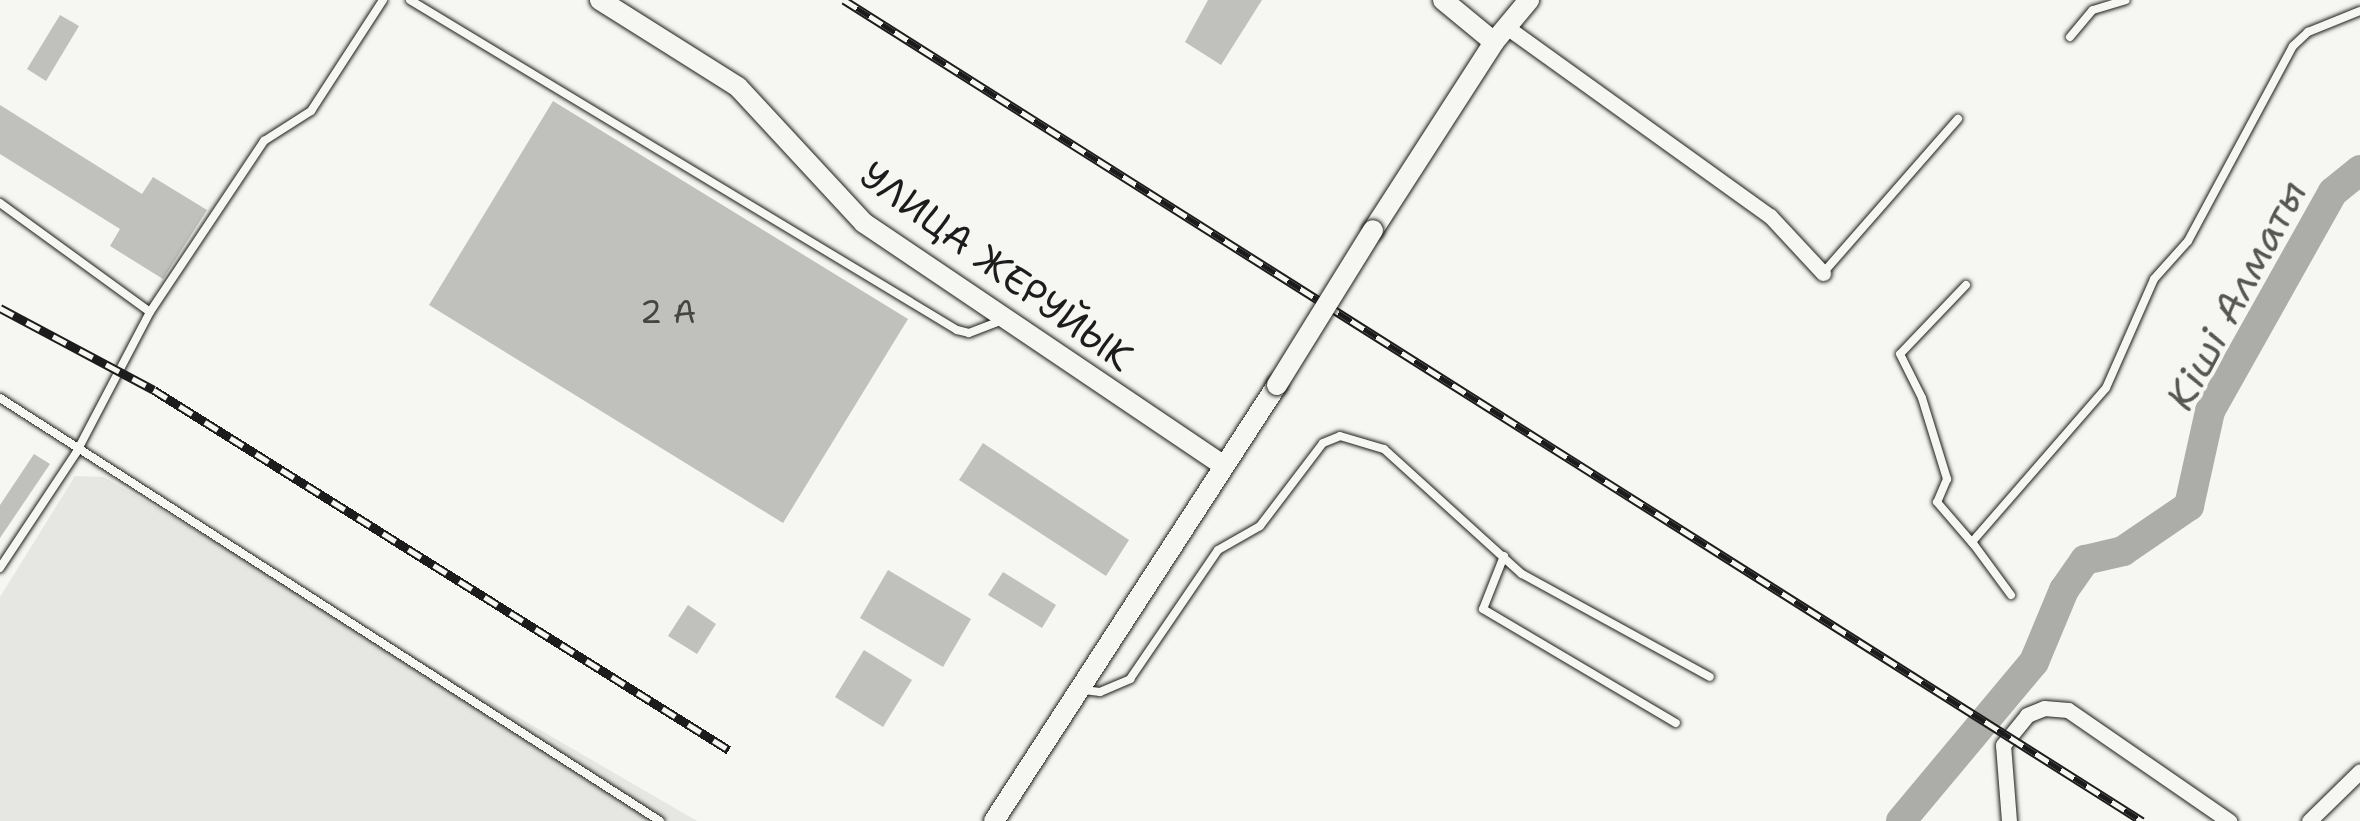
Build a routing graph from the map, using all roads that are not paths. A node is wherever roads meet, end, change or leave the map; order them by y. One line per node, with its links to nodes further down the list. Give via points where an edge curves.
1 (383, 0): 14 (lane, via 312,111 264,141)
2 (410, 0): 15 (lane, via 957,330 969,333)
3 (600, 0): 15 (main road, УЛИЦА ЖЕРУЙЫК, via 738,87 850,212)
4 (1443, 0): 8 (main road)
5 (1530, 0): 8 (main road)
6 (2126, 0): 9 (lane, via 2093,10)
7 (2360, 11): 19 (lane, via 2308,32 2293,46 2188,241 2154,279 2106,388 2036,462)
8 (1501, 35): 12 (street, via 1770,216); 18 (main road, bridge)
9 (2070, 37)
10 (1958, 119): 12 (lane)
11 (0, 202): 14 (lane)
12 (1823, 273)
13 (1966, 285): 19 (lane, via 1900,354 1922,398 1947,480 1937,502)
14 (150, 312): 17 (lane)
15 (1003, 320): 18 (main road, УЛИЦА ЖЕРУЙЫК)
16 (0, 398): 17 (lane)
17 (76, 453): 21 (lane); 27 (lane)
18 (1224, 466): 24 (main road)
19 (1974, 544): 22 (lane)
20 (1504, 556): 23 (lane, via 1522,574); 24 (lane, via 1384,449 1352,436 1331,438 1260,526 1218,550 1130,679 1100,692); 25 (lane, via 1483,609)
21 (0, 568)
22 (2011, 595)
23 (1710, 677)
24 (1079, 689): 28 (main road)
25 (1676, 723)
26 (2360, 770): 31 (street)
27 (660, 821)
28 (994, 821)
29 (2009, 821): 30 (street, via 2004,745 2026,715 2044,708 2068,710)
30 (2229, 821)
31 (2308, 821)

